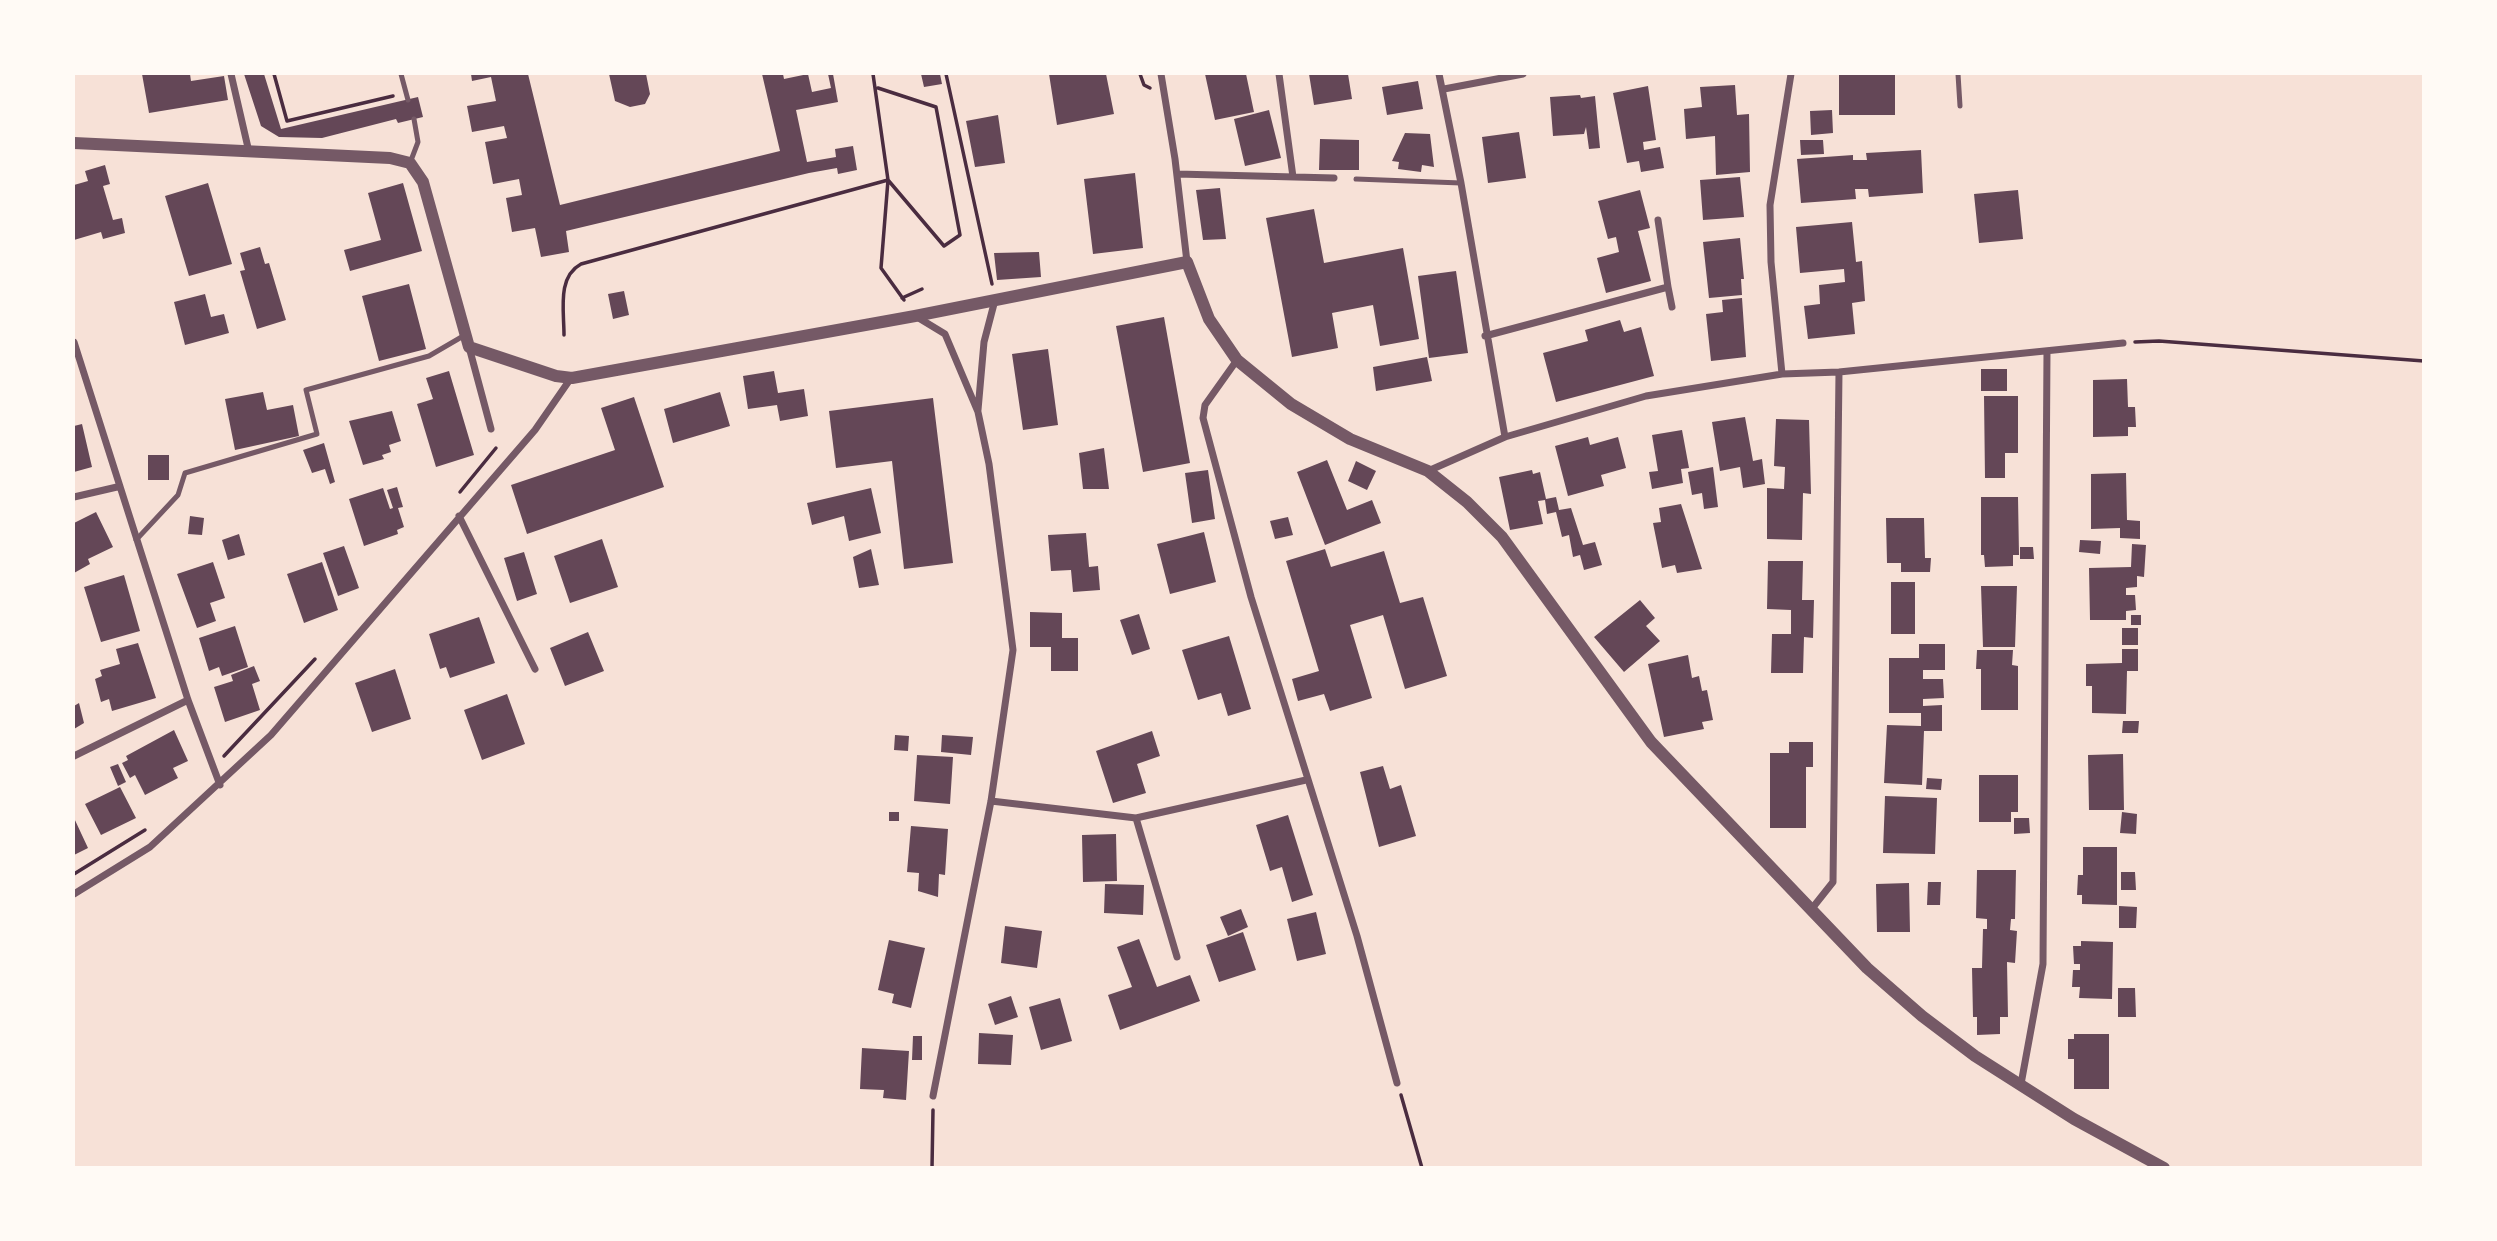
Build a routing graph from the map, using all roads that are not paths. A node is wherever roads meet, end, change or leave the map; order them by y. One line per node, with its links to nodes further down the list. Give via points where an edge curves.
1 (231, 74): 14 (street)
2 (401, 74): 10 (lane)
3 (1161, 74): 16 (street)
4 (1279, 74): 17 (street)
5 (1439, 74): 9 (street)
6 (1523, 74): 9 (street)
7 (1791, 74): 34 (street, via 1770,205)
8 (1958, 74): 11 (lane)
9 (1444, 89): 20 (street)
10 (408, 100)
11 (1960, 106)
12 (414, 119): 15 (lane, via 418,142)
13 (74, 143): 14 (street)
14 (249, 153): 15 (street, via 390,158)
15 (410, 163): 28 (street, via 423,182)
16 (1177, 174): 17 (street); 22 (street)
17 (1293, 177): 18 (street)
18 (1334, 178)
19 (1356, 178): 20 (lane)
20 (1461, 183): 27 (street)
21 (1658, 220): 23 (street)
22 (1187, 262): 24 (street); 32 (street, via 1209,319)
23 (1668, 287): 25 (street); 27 (street)
24 (995, 300): 26 (street); 36 (street, via 984,342)
25 (1672, 307)
26 (915, 316): 35 (street); 36 (street, via 945,334)
27 (1485, 336): 38 (street)
28 (467, 341): 35 (street); 37 (street); 43 (lane, via 306,390 317,434 185,473 178,495)
29 (74, 342): 40 (street)
30 (2123, 343): 31 (street)
31 (2047, 351): 33 (street); 55 (street, via 2043,964)
32 (1237, 360): 39 (street, via 1291,404 1350,439); 47 (street, via 1205,405 1203,418)
33 (1839, 372): 34 (street); 52 (street, via 1833,882)
34 (1782, 374): 38 (street, via 1646,396)
35 (572, 378): 42 (street, via 535,430)
36 (978, 412): 49 (street, via 1013,650)
37 (491, 429)
38 (1505, 437): 39 (street)
39 (1428, 471): 52 (street, via 1502,537 1651,742)
40 (117, 487): 41 (street); 43 (street)
41 (74, 497)
42 (459, 516): 44 (street); 48 (street, via 271,735)
43 (136, 540): 45 (street)
44 (535, 669)
45 (188, 700): 46 (street); 48 (street)
46 (74, 756)
47 (1306, 780): 50 (street); 54 (street, via 1357,936)
48 (220, 785): 51 (street, via 150,847)
49 (991, 801): 50 (street); 56 (street)
50 (1136, 818): 53 (street)
51 (74, 894)
52 (1810, 911): 55 (street, via 1922,1016)
53 (1177, 957)
54 (1397, 1083)
55 (2021, 1084): 57 (street, via 2074,1119)
56 (933, 1096)
57 (2164, 1167)

